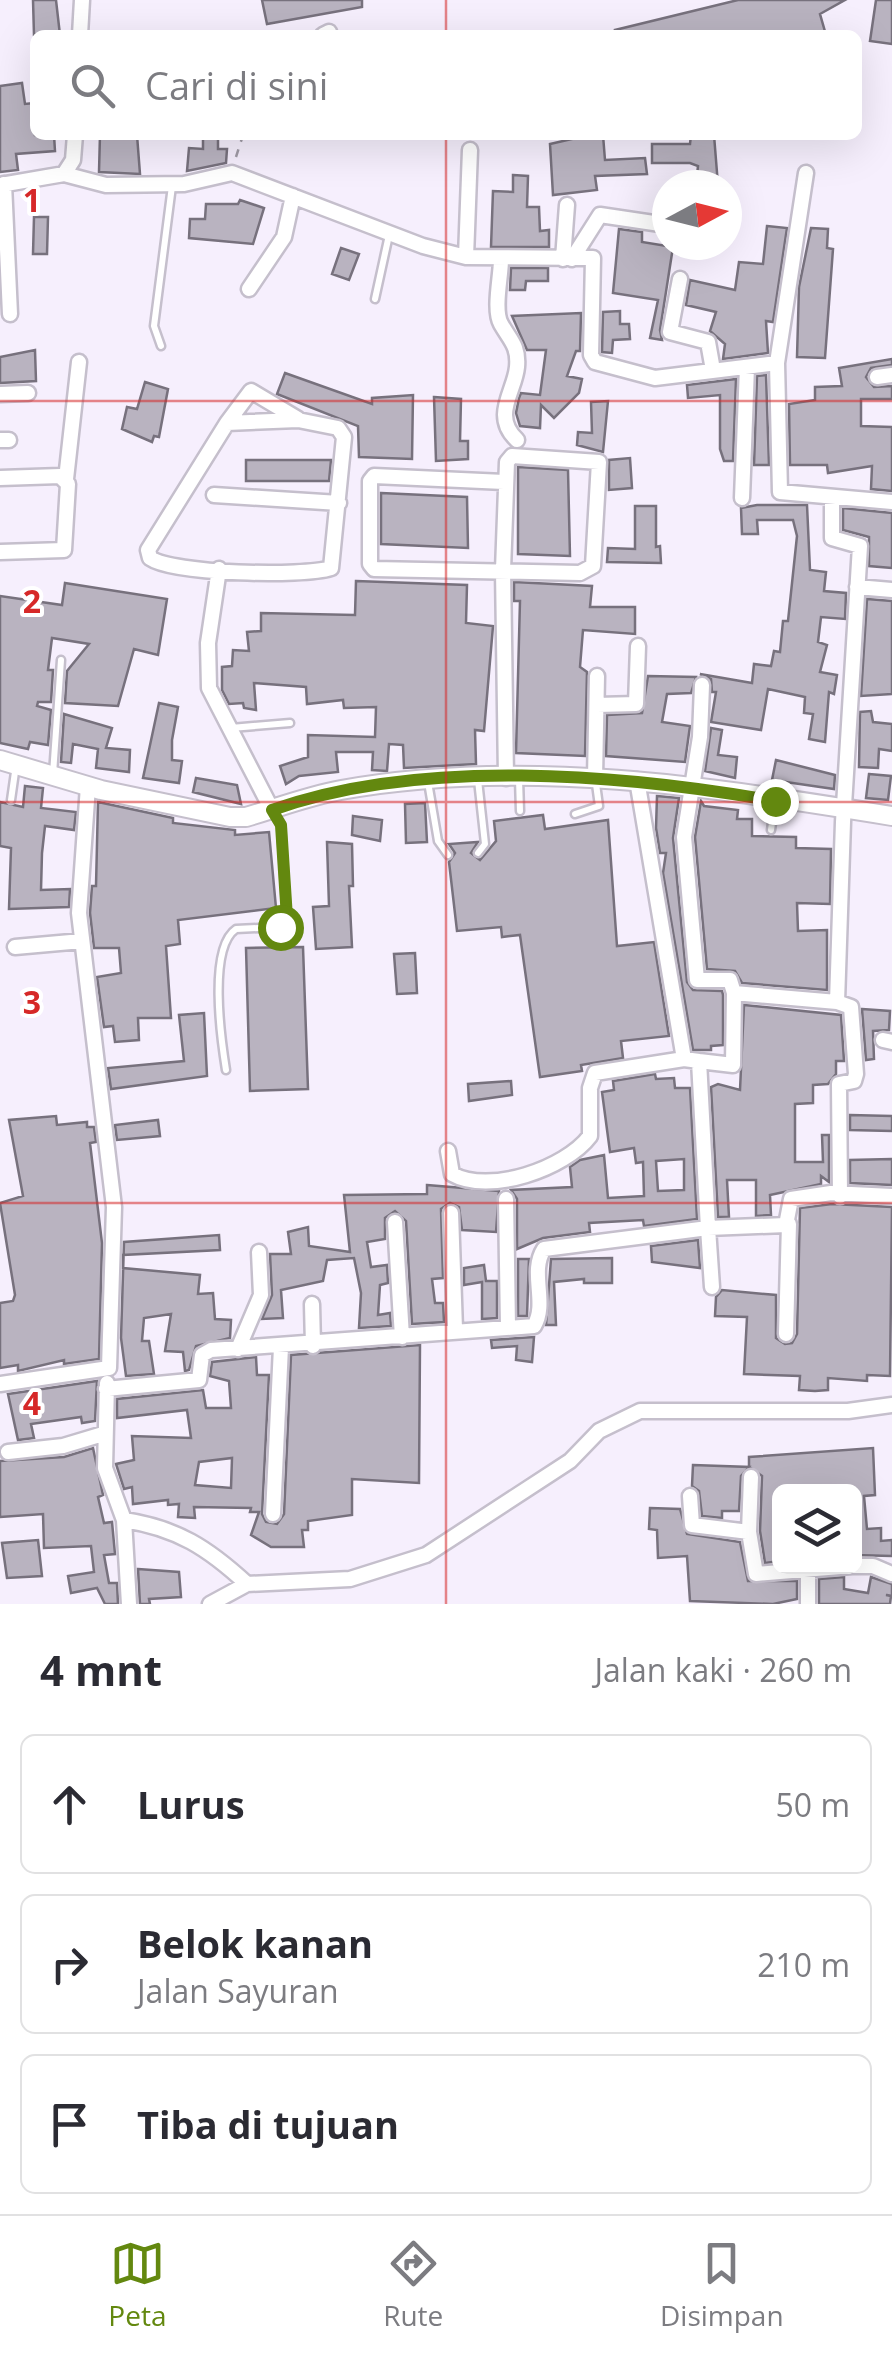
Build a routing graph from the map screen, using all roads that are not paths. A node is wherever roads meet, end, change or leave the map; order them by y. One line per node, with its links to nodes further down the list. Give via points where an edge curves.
1 (82, 0): 2 (street)
2 (80, 30)
3 (74, 140): 6 (street)
4 (470, 150): 13 (street)
5 (806, 173): 22 (street)
6 (64, 174): 7 (street, via 106,185); 8 (street)
7 (172, 184): 9 (street, via 232,173); 20 (lane, via 154,326)
8 (2, 185): 19 (street)
9 (293, 196): 12 (street); 17 (street, via 284,236)
10 (567, 204): 14 (street)
11 (652, 222): 14 (street, via 600,215)
12 (389, 233): 13 (street); 18 (lane)
13 (466, 257): 15 (street)
14 (567, 259): 15 (street); 24 (street, via 595,259 590,356 596,362 655,378)
15 (501, 260): 29 (street, via 499,318 518,349 506,394 507,423)
16 (680, 278): 24 (street, via 670,332 708,342)
17 (250, 289)
18 (375, 299)
19 (10, 314)
20 (161, 346)
21 (79, 362): 31 (street)
22 (776, 363): 23 (street); 35 (street, via 780,492)
23 (746, 367): 24 (street); 34 (street)
24 (713, 370)
25 (28, 392): 26 (street)
26 (0, 394)
27 (298, 420): 28 (street); 28 (street, via 251,392); 37 (street, via 338,428 344,437)
28 (227, 422): 39 (street, via 148,550 160,566)
29 (517, 440)
30 (0, 478): 31 (street)
31 (66, 478): 38 (street, via 64,550)
32 (504, 482): 40 (street); 40 (street, via 512,456 600,465 593,566 580,573); 40 (street, via 374,476 370,481 372,567)
33 (214, 495): 37 (street)
34 (742, 498)
35 (832, 498): 36 (street); 41 (street, via 832,538 860,546)
36 (892, 502)
37 (339, 503): 39 (street, via 332,568)
38 (0, 552)
39 (219, 569): 49 (street, via 207,670 214,701)
40 (502, 570): 52 (street)
41 (857, 587): 42 (street); 61 (street)
42 (892, 590)
43 (638, 646): 47 (street, via 636,704)
44 (61, 660): 51 (lane)
45 (597, 676): 47 (street)
46 (702, 684): 58 (street)
47 (596, 705): 53 (street)
48 (290, 723): 49 (lane)
49 (231, 728): 62 (street)
50 (8, 762): 51 (street); 59 (lane)
51 (53, 775): 57 (street)
52 (512, 778): 53 (street); 54 (street); 63 (lane)
53 (595, 778): 55 (street); 64 (lane, via 599,806)
54 (478, 779): 56 (street); 67 (lane, via 484,844)
55 (638, 780): 58 (street); 73 (street)
56 (428, 782): 62 (street, via 336,791); 68 (lane, via 438,841)
57 (88, 786): 62 (street, via 217,816); 69 (street)
58 (692, 788): 60 (street); 71 (street, via 684,859 697,980 730,980)
59 (10, 800)
60 (775, 801): 61 (street); 66 (lane)
61 (844, 808): 65 (street); 72 (street)
62 (272, 810): 74 (lane, via 281,825 287,921 236,929 221,950)
63 (520, 812)
64 (575, 814)
65 (892, 816)
66 (771, 830)
67 (478, 852)
68 (448, 855)
69 (82, 941): 70 (street); 93 (street, via 114,1207)
70 (16, 947)
71 (734, 993): 72 (street); 73 (street, via 732,1064)
72 (838, 1002): 76 (street, via 851,1006 856,1074 854,1081 839,1084)
73 (691, 1060): 75 (street, via 594,1073 590,1136 545,1168 473,1181 452,1174); 82 (street)
74 (226, 1070)
75 (448, 1151)
76 (840, 1196): 77 (street); 81 (street, via 791,1199)
77 (892, 1196)
78 (506, 1198): 86 (street)
79 (451, 1213): 87 (street)
80 (395, 1222): 89 (street)
81 (789, 1224): 82 (street); 88 (street)
82 (708, 1228): 84 (street); 86 (street, via 549,1246 537,1261 538,1322)
83 (258, 1252): 92 (street, via 261,1295)
84 (712, 1287)
85 (312, 1304): 90 (street)
86 (508, 1327): 87 (street)
87 (456, 1329): 89 (street)
88 (786, 1334)
89 (402, 1336): 90 (street)
90 (313, 1346): 91 (street)
91 (281, 1347): 92 (street); 101 (street)
92 (238, 1349): 95 (street, via 202,1355 199,1380)
93 (108, 1368): 94 (street); 95 (street)
94 (0, 1384)
95 (106, 1389): 97 (street)
96 (892, 1404): 108 (street, via 848,1411 640,1411 599,1431 570,1461 426,1555 350,1579)
97 (103, 1434): 98 (street); 102 (street, via 105,1468)
98 (8, 1452)
99 (751, 1476): 103 (street)
100 (690, 1496): 103 (street, via 692,1525)
101 (272, 1514)
102 (124, 1520): 108 (street, via 176,1530); 109 (street)
103 (749, 1532): 105 (street, via 754,1573)
104 (862, 1566): 107 (street)
105 (772, 1572)
106 (807, 1574): 111 (street)
107 (892, 1574)
108 (248, 1584): 110 (street)
109 (129, 1604)
110 (210, 1604)
111 (808, 1604)

